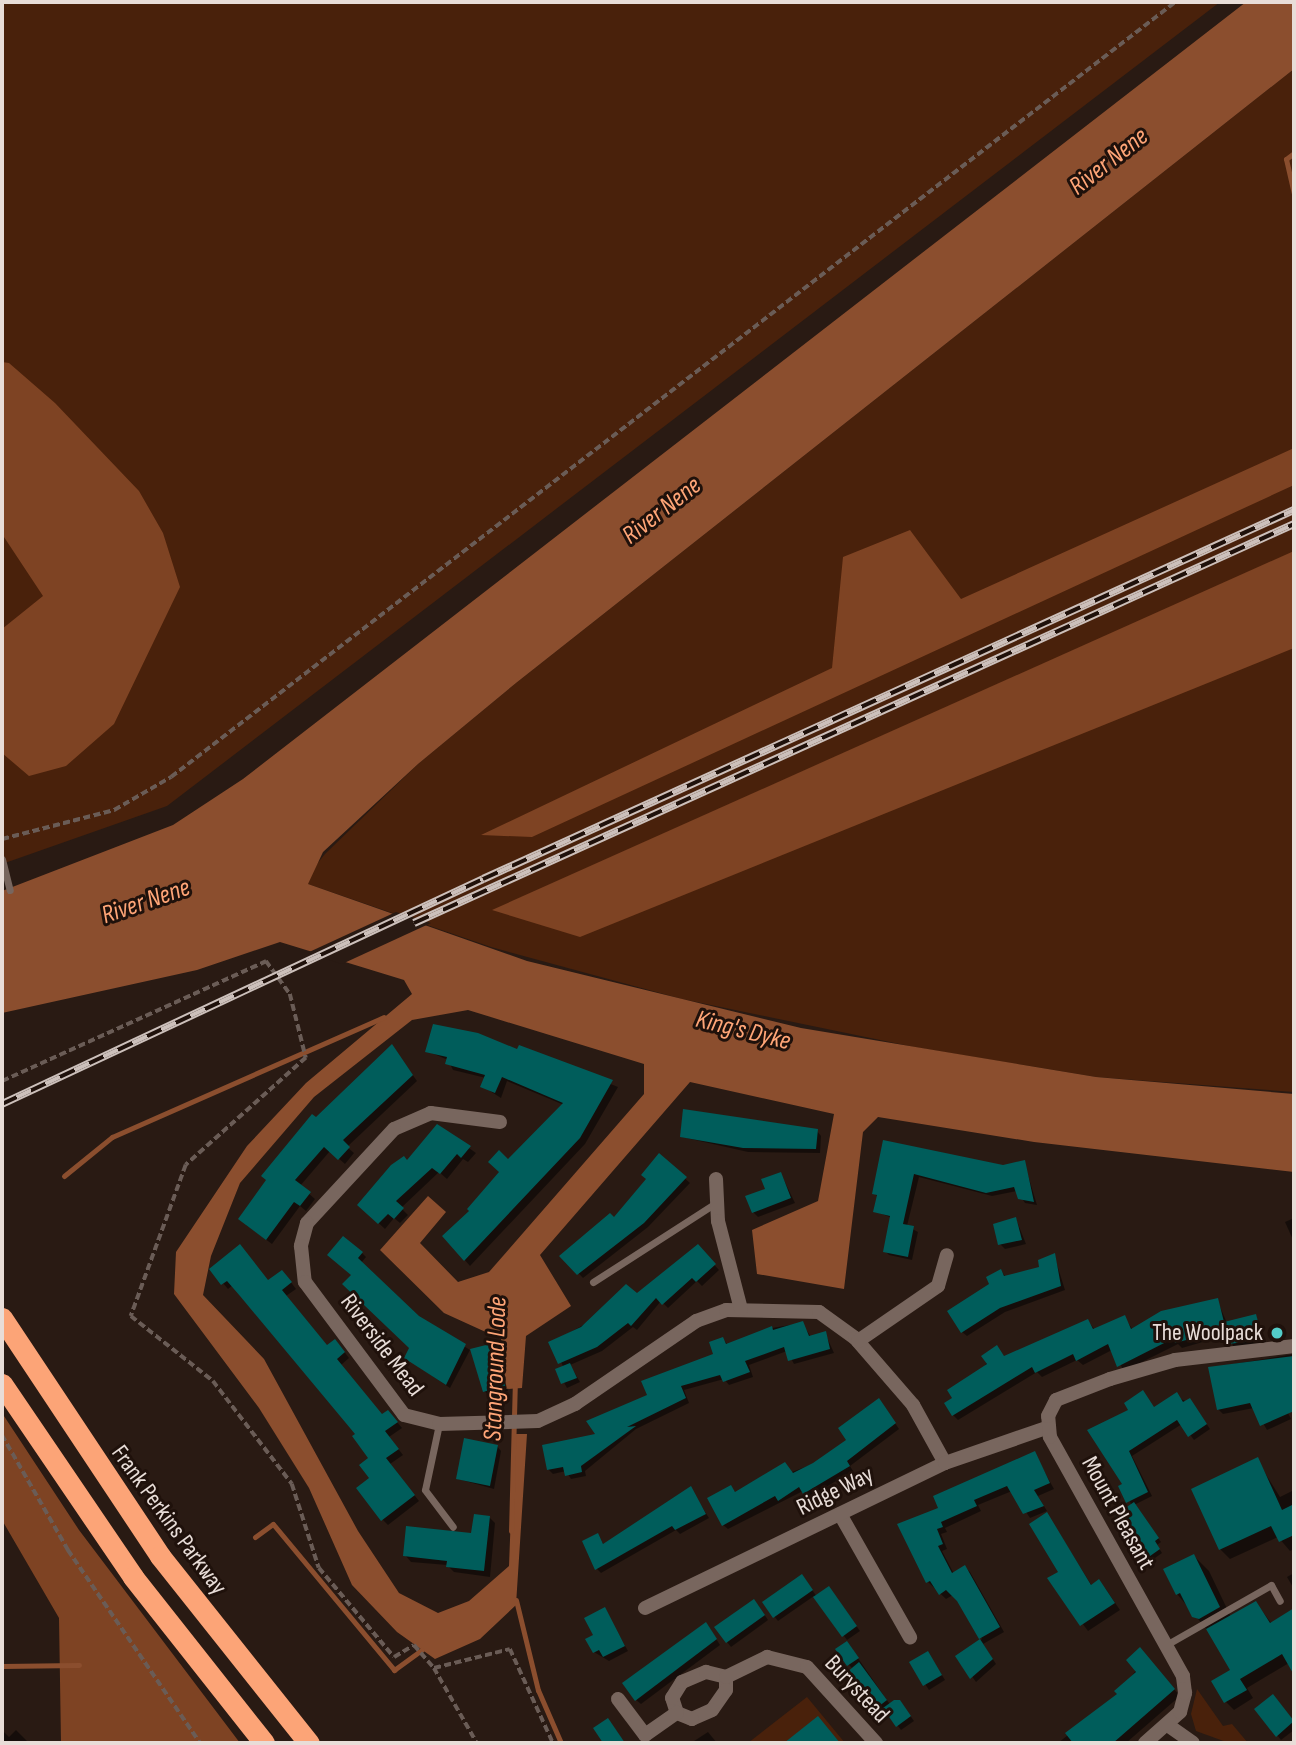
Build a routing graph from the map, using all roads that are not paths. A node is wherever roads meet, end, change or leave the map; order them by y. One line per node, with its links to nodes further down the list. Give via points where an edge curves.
1 (2, 859): 2 (lane)
2 (10, 890)
3 (500, 1122): 13 (street, Riverside Mead, via 431,1113 394,1129 307,1223 300,1246 305,1282 404,1415)
4 (716, 1179): 5 (street)
5 (717, 1202): 7 (lane); 8 (street)
6 (947, 1255): 10 (street, via 938,1286)
7 (593, 1282)
8 (741, 1309): 10 (street, Riverside Mead, via 818,1312); 13 (street, Riverside Mead, via 696,1321 575,1404 538,1421)
9 (2, 1318): 27 (highway, Frank Perkins Parkway, via 160,1556)
10 (858, 1341): 15 (street, Riverside Mead, via 913,1405)
11 (1294, 1346): 14 (street, via 1175,1360 1056,1400 1048,1416)
12 (2, 1384): 26 (highway, via 133,1577)
13 (439, 1424): 17 (lane, via 425,1490)
14 (1049, 1427): 15 (street, Ridge Way); 21 (street, Mount Pleasant, via 1050,1437)
15 (946, 1463): 16 (street, Ridge Way)
16 (840, 1514): 19 (street, Ridge Way); 20 (street)
17 (453, 1527)
18 (1280, 1601): 21 (lane, via 1271,1585)
19 (645, 1608)
20 (910, 1637)
21 (1166, 1645): 25 (street, Mount Pleasant, via 1183,1675 1185,1693 1180,1712)
22 (726, 1677): 24 (street, via 726,1690 712,1710 692,1719); 24 (street, Burystead, via 706,1672 682,1682 672,1698); 28 (street, Burystead, via 767,1657 807,1667)
23 (618, 1699): 24 (street, via 645,1735)
24 (677, 1713)
25 (1169, 1726): 29 (street); 30 (street)
26 (264, 1743)
27 (309, 1743)
28 (876, 1743)
29 (1145, 1743)
30 (1193, 1743)

